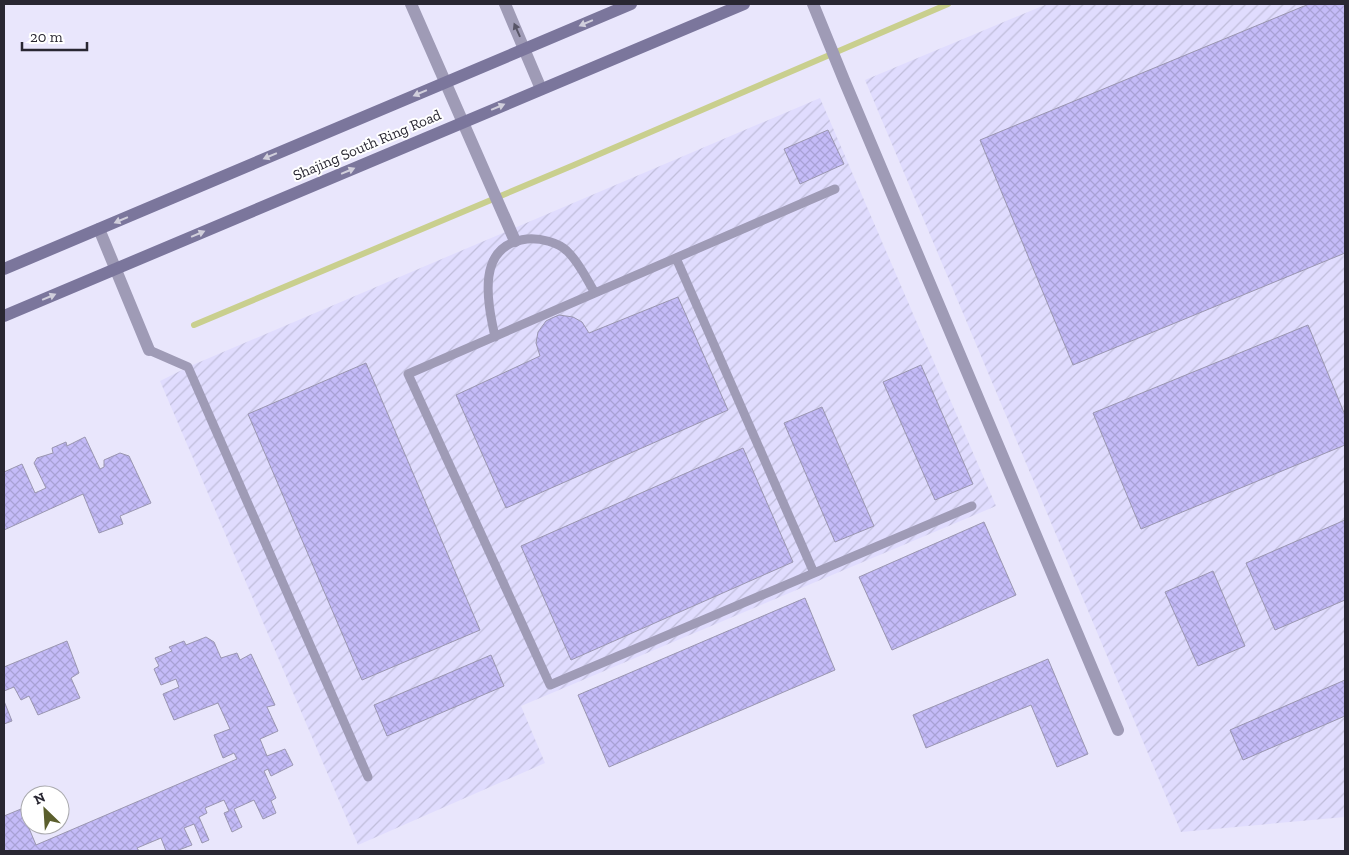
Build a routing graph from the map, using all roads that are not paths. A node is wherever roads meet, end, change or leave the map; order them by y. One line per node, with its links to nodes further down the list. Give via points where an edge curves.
1 (411, 4): 7 (street)
2 (505, 4): 6 (street, one-way to 2)
3 (631, 4): 6 (main road, Shajing South Ring Road, one-way to 6)
4 (744, 4): 8 (main road, Shajing South Ring Road)
5 (813, 4): 22 (street)
6 (525, 49): 7 (main road, Shajing South Ring Road); 8 (street)
7 (445, 82): 9 (street); 11 (main road, Shajing South Ring Road, one-way to 11)
8 (542, 89): 9 (main road, Shajing South Ring Road, one-way to 8)
9 (462, 123): 12 (street); 15 (main road, Shajing South Ring Road, one-way to 9)
10 (835, 189): 13 (lane)
11 (99, 229): 14 (main road, Shajing South Ring Road); 15 (street)
12 (515, 241): 16 (lane, via 552,242 567,251); 18 (lane, via 500,250 490,268 488,305)
13 (676, 258): 16 (lane); 21 (lane)
14 (4, 269)
15 (116, 269): 17 (main road, Shajing South Ring Road, one-way to 15); 19 (street)
16 (595, 293): 18 (lane)
17 (4, 316)
18 (495, 337): 21 (lane, via 408,374 550,685)
19 (149, 350): 23 (lane, via 188,367)
20 (972, 506): 21 (lane)
21 (814, 573)
22 (1118, 730)
23 (368, 777)

